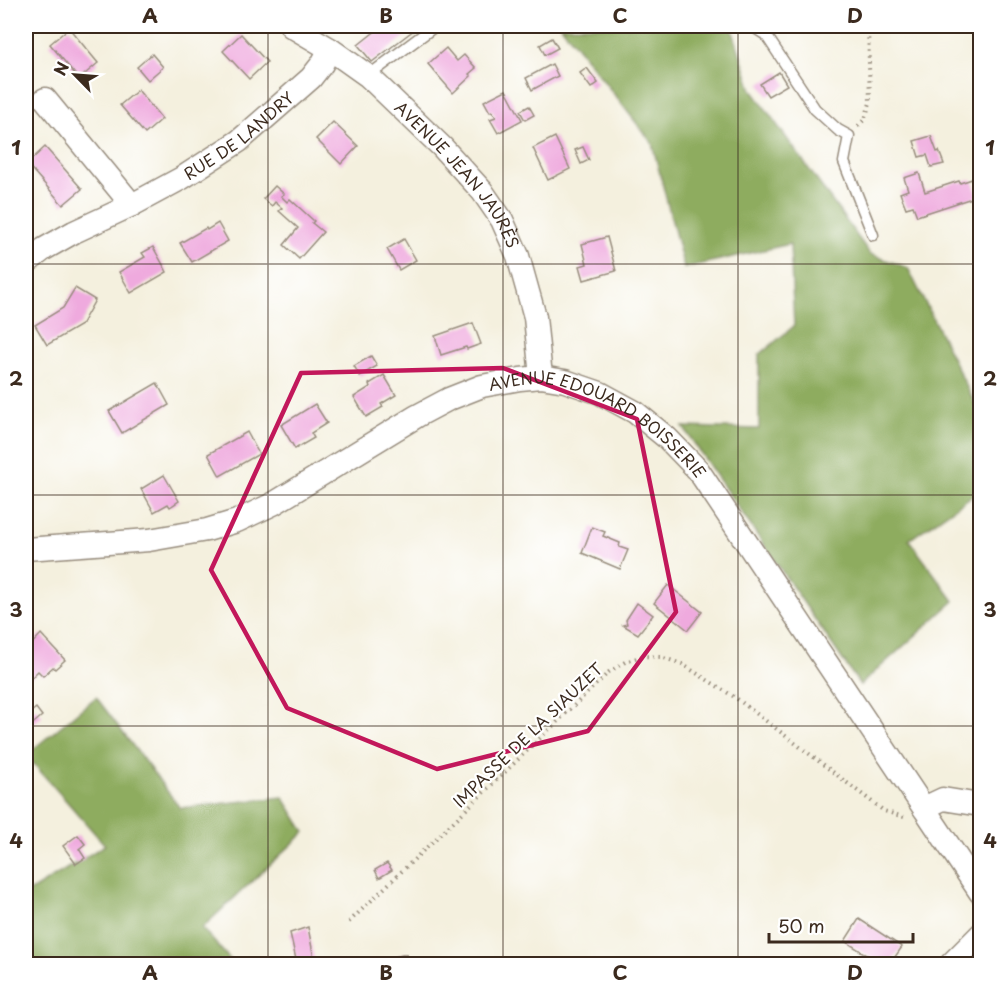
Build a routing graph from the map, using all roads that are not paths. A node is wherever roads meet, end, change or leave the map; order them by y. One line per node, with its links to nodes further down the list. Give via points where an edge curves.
1 (291, 26): 4 (street, AVENUE JEAN JAURÈS)
2 (435, 26): 5 (lane)
3 (752, 26): 8 (lane, via 766,36 815,109 849,136 844,162)
4 (330, 49): 5 (street, AVENUE JEAN JAURÈS); 7 (street, RUE DE LANDRY, via 311,78 239,141)
5 (368, 76): 10 (street, AVENUE JEAN JAURÈS, via 442,147 502,220 518,256 535,317)
6 (45, 99): 7 (street)
7 (132, 205): 9 (street, RUE DE LANDRY, via 74,232)
8 (873, 235)
9 (26, 263)
10 (541, 377): 11 (street, AVENUE EDOUARD BOISSERIE, via 482,386 449,399 273,504 237,521 207,531 149,540); 13 (street, AVENUE EDOUARD BOISSERIE, via 600,393 635,412 698,470)
11 (26, 549)
12 (981, 804): 13 (street, via 943,799)
13 (924, 808): 14 (street, AVENUE EDOUARD BOISSERIE)
14 (981, 892)
15 (981, 935): 16 (street)
16 (951, 964)

